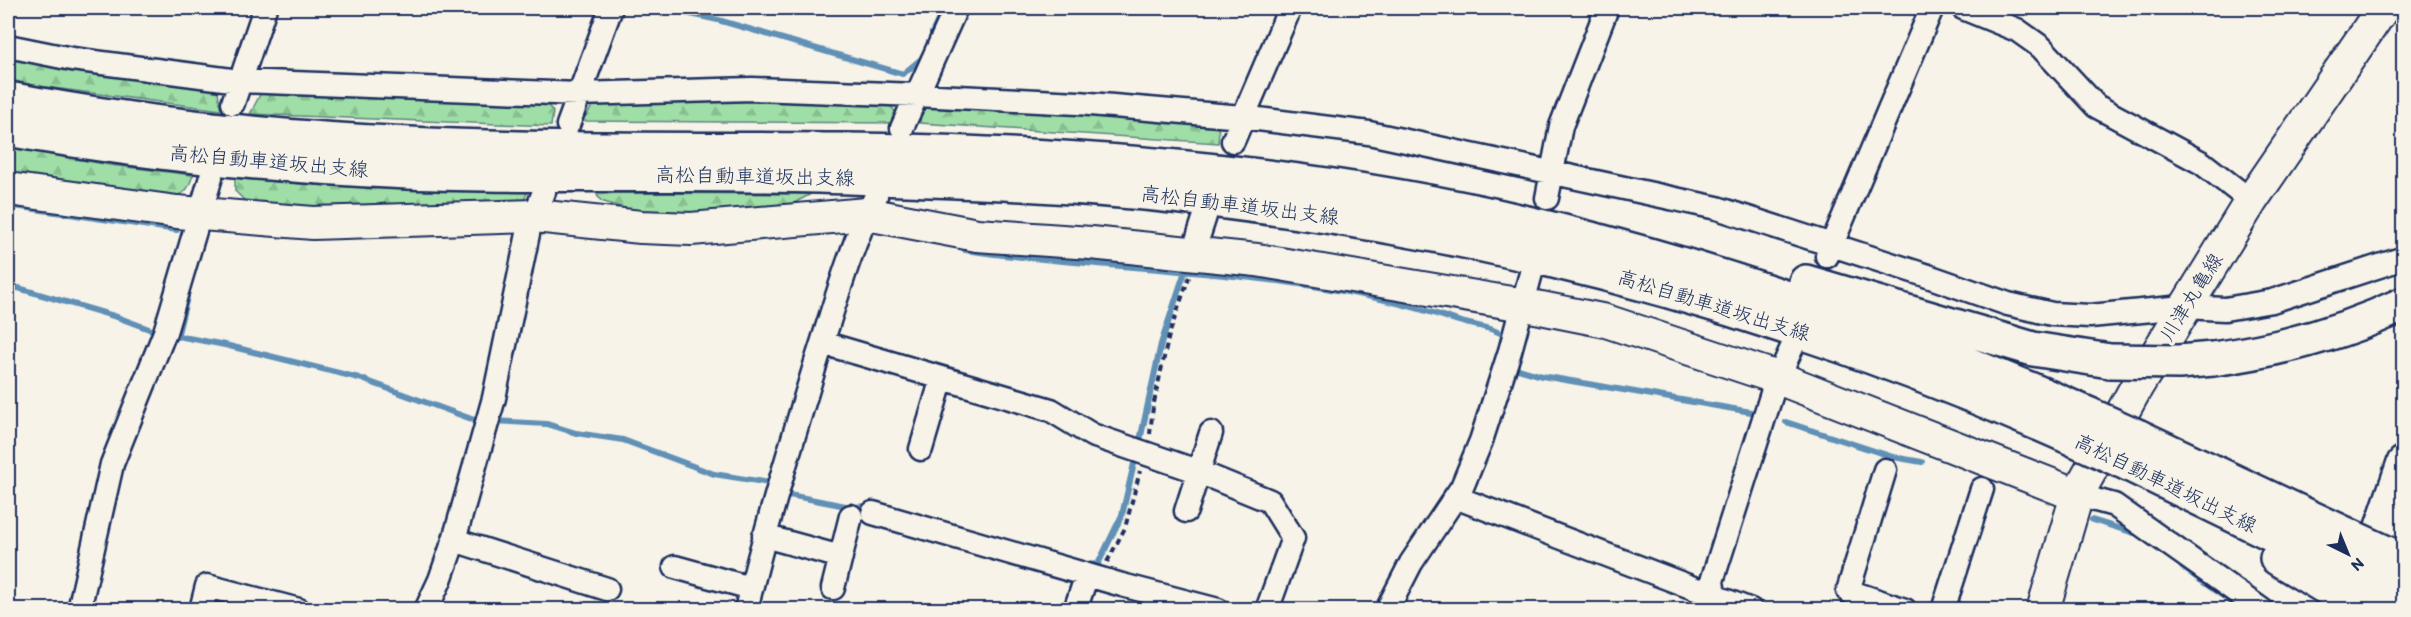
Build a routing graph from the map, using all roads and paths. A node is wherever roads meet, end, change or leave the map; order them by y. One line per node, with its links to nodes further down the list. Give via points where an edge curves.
1 (265, 8): 10 (street)
2 (611, 8): 11 (street)
3 (957, 8): 12 (street)
4 (1290, 8): 15 (street)
5 (1607, 8): 20 (street, via 1561,126)
6 (1932, 8): 29 (street)
7 (1963, 8): 23 (street, via 2017,30 2041,47 2096,106 2202,163)
8 (2383, 8): 23 (street, 川津丸亀線)
9 (8, 46): 10 (street, via 72,59)
10 (239, 81): 11 (street); 14 (street)
11 (579, 94): 12 (street, via 752,89); 16 (street)
12 (917, 95): 15 (street); 17 (street)
13 (8, 99): 27 (highway, 高松自動車道坂出支線, via 192,127 412,145 774,148 1121,162)
14 (233, 102)
15 (1242, 117): 19 (street); 20 (street, via 1368,133)
16 (568, 125)
17 (902, 128)
18 (8, 129): 40 (highway, 高松自動車道坂出支線, via 175,153 304,166 412,172 772,175 984,182 1248,203 1351,218 1547,257 1739,310)
19 (1233, 141)
20 (1551, 173): 27 (street); 29 (street, via 1717,208)
21 (211, 177): 26 (street)
22 (8, 189): 26 (street)
23 (2251, 201): 35 (street, 川津丸亀線)
24 (539, 204): 25 (street, via 641,227 691,229); 26 (street, via 313,223); 54 (street, via 529,229 494,398)
25 (871, 205): 31 (street, via 977,235); 36 (street)
26 (200, 213): 65 (street, via 163,335 112,464)
27 (1549, 214): 33 (highway, bridge, via 2033,349 2109,361 2168,363 2250,354 2328,334); 40 (highway, 高松自動車道坂出支線, via 1947,354)
28 (1205, 216): 31 (street)
29 (1829, 251): 35 (street, via 2052,314 2090,316)
30 (2403, 258): 35 (street, via 2272,301 2225,309)
31 (1191, 264): 34 (street, via 1320,269); 44 (path, via 1169,335 1152,429)
32 (1531, 273): 34 (street)
33 (2403, 304)
34 (1524, 306): 39 (street, via 1606,321); 50 (street, via 1480,441)
35 (2183, 307): 49 (street, 川津丸亀線)
36 (822, 343): 38 (street); 53 (street)
37 (1794, 343): 39 (street)
38 (942, 378): 43 (street); 44 (street, via 1051,410 1092,435)
39 (1778, 378): 49 (street); 64 (street, via 1712,581)
40 (2083, 428): 42 (highway, 高松自動車道坂出支線, bridge)
41 (1211, 433): 47 (street)
42 (2129, 448): 56 (highway, 高松自動車道坂出支線, bridge); 61 (highway, 高松自動車道坂出支線, via 2190,494)
43 (921, 449)
44 (1140, 452): 47 (street); 58 (path, via 1125,528)
45 (2403, 463): 61 (highway)
46 (1885, 470): 74 (street, via 1881,518 1848,591)
47 (1199, 472): 51 (street); 71 (street, via 1270,501 1293,538)
48 (1982, 489): 75 (street)
49 (2077, 495): 76 (street, 川津丸亀線); 77 (street, via 2114,505)
50 (1455, 497): 64 (street); 72 (street, via 1411,563)
51 (1186, 511)
52 (2403, 525): 78 (highway)
53 (764, 536): 55 (street); 63 (street)
54 (454, 540): 60 (street); 68 (street)
55 (841, 557): 58 (street, via 862,514); 59 (street)
56 (2403, 561)
57 (675, 567): 63 (street)
58 (1093, 577): 69 (street); 70 (street)
59 (833, 588)
60 (607, 589)
61 (2351, 596): 62 (highway, 高松自動車道坂出支線, bridge)
62 (2403, 597)
63 (749, 599)
64 (1715, 602): 73 (street)
65 (79, 609)
66 (201, 609): 67 (street, via 207,586)
67 (299, 609)
68 (426, 609)
69 (1075, 609)
70 (1218, 609)
71 (1267, 609)
72 (1388, 609)
73 (1750, 609)
74 (1905, 609)
75 (1943, 609)
76 (2043, 609)
77 (2262, 609)
78 (2378, 609)

